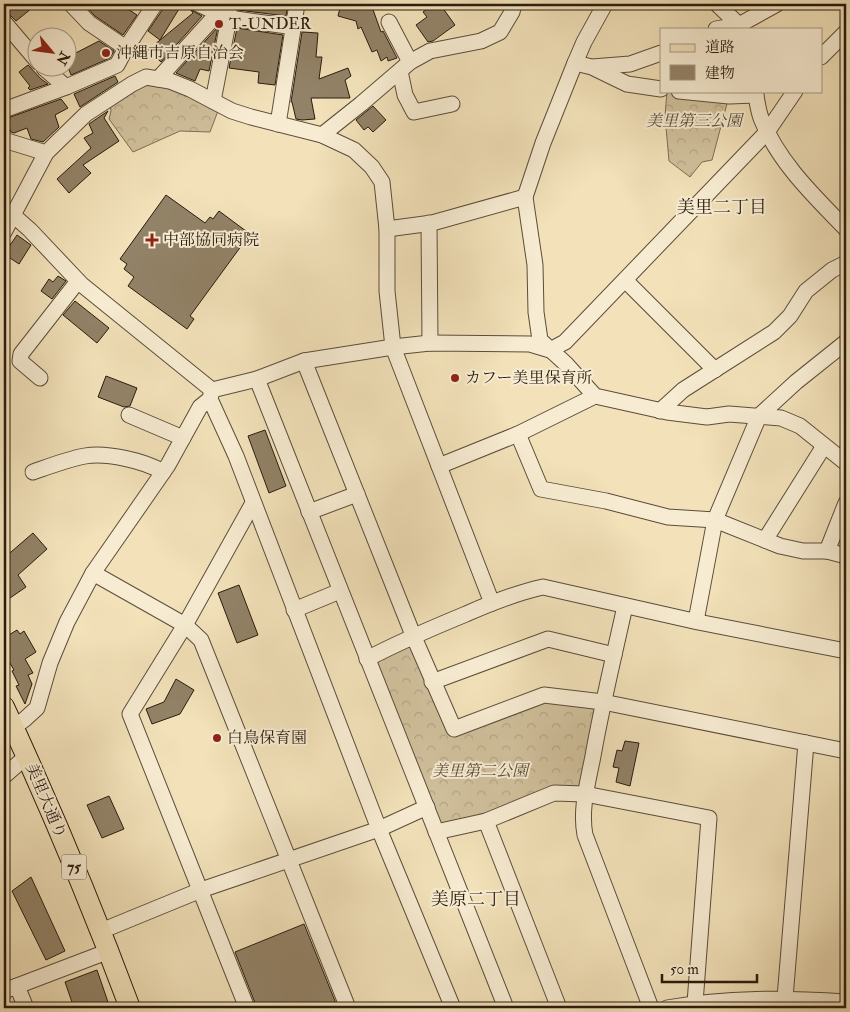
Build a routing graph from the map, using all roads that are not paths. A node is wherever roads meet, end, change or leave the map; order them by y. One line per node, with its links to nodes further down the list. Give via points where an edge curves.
1 (71, 4): 15 (street, via 89,23)
2 (155, 4): 15 (street)
3 (198, 4): 9 (street)
4 (297, 4): 11 (street)
5 (514, 4): 21 (street, via 500,32 481,41 430,51)
6 (606, 4): 19 (street)
7 (717, 4): 12 (street)
8 (777, 4): 12 (street)
9 (225, 12): 11 (street); 24 (street); 31 (street)
10 (389, 22): 21 (street)
11 (294, 27): 34 (street)
12 (740, 27)
13 (6, 30): 16 (street)
14 (846, 32): 18 (street)
15 (126, 48): 20 (street)
16 (28, 52)
17 (660, 52): 22 (street, via 630,64)
18 (822, 56)
19 (575, 63): 22 (street); 39 (street)
20 (117, 65): 25 (street); 26 (street)
21 (405, 66): 32 (street, via 405,95 414,112); 36 (street)
22 (592, 67): 27 (street, via 627,84)
23 (56, 78): 26 (street)
24 (158, 79): 25 (street, via 146,77); 31 (street, via 177,83)
25 (132, 84): 38 (street, via 86,114)
26 (66, 87): 33 (street)
27 (660, 89)
28 (689, 92): 30 (street, via 729,96)
29 (795, 92): 35 (street)
30 (755, 93): 35 (street)
31 (213, 101): 34 (street, via 232,111)
32 (452, 104)
33 (4, 110)
34 (278, 124): 36 (street)
35 (767, 132): 43 (street, via 796,177); 46 (street)
36 (322, 135): 42 (street, via 354,150 372,166 382,182)
37 (4, 140): 38 (street)
38 (46, 153): 40 (street)
39 (525, 197): 41 (street); 51 (street, via 535,265 540,340)
40 (12, 215): 44 (street); 47 (street)
41 (429, 223): 42 (street); 49 (street)
42 (387, 229): 50 (street, via 387,291)
43 (846, 229)
44 (4, 232)
45 (846, 263): 53 (street, via 806,291 790,316 774,332)
46 (626, 280): 51 (street, via 565,342); 53 (street)
47 (78, 281): 54 (street, via 21,354 20,361); 56 (street)
48 (846, 342): 60 (street)
49 (430, 343): 50 (street); 51 (street, via 530,344)
50 (394, 347): 52 (street); 65 (street)
51 (550, 350): 57 (street)
52 (304, 361): 55 (street); 68 (street)
53 (715, 370): 58 (street, via 683,390)
54 (40, 378)
55 (258, 379): 56 (street); 71 (street)
56 (211, 395): 62 (street, via 200,407); 69 (street)
57 (595, 396): 58 (street); 61 (street)
58 (660, 411): 60 (street, via 707,417 729,414)
59 (129, 415): 62 (street)
60 (759, 416): 63 (street, via 781,418 800,426); 72 (street)
61 (518, 434): 65 (street); 72 (street, via 540,489 668,517)
62 (183, 438): 67 (street)
63 (824, 446): 64 (street); 73 (street)
64 (846, 463)
65 (439, 466): 78 (street)
66 (33, 472): 67 (street, via 86,455 126,458)
67 (163, 472): 76 (street)
68 (357, 494): 71 (street); 83 (street)
69 (253, 503): 80 (street); 82 (street)
70 (846, 503): 74 (street)
71 (309, 512): 77 (street)
72 (714, 520): 73 (street); 81 (street)
73 (765, 540): 74 (street, via 780,546)
74 (827, 551): 75 (street)
75 (846, 556)
76 (93, 573): 82 (street); 90 (street, via 67,622 50,663 37,708)
77 (340, 591): 80 (street); 86 (street)
78 (492, 603): 79 (street, via 543,587); 83 (street)
79 (625, 606): 81 (street); 85 (street)
80 (294, 610): 98 (street)
81 (696, 622): 84 (street)
82 (185, 625): 100 (street, via 201,640); 101 (street, via 130,714)
83 (413, 635): 86 (street); 87 (street)
84 (846, 651)
85 (614, 655): 87 (street, via 548,639); 88 (street)
86 (367, 659): 96 (street)
87 (432, 682): 88 (street, via 454,729 544,695)
88 (603, 702): 91 (street); 95 (street)
89 (4, 707): 90 (main road, 美里大通り / 75)
90 (13, 728): 93 (main road, 美里大通り / 75)
91 (806, 743): 92 (street); 105 (street)
92 (846, 751)
93 (28, 756): 94 (street); 102 (main road, 美里大通り / 75)
94 (4, 776)
95 (585, 794): 97 (street, via 554,793); 107 (street, via 709,818); 115 (street, via 582,822 585,836)
96 (427, 808): 98 (street); 99 (street)
97 (486, 821): 99 (street); 114 (street)
98 (379, 829): 100 (street); 112 (street)
99 (436, 832): 113 (street)
100 (290, 861): 101 (street); 111 (street)
101 (201, 890): 102 (street); 110 (street)
102 (101, 931): 103 (main road, 美里大通り / 75)
103 (109, 951): 104 (street); 109 (main road, 美里大通り / 75)
104 (10, 988): 108 (street)
105 (785, 998): 106 (street); 107 (street)
106 (846, 1002)
107 (694, 1003): 116 (street)
108 (26, 1008)
109 (130, 1008)
110 (247, 1008)
111 (348, 1008)
112 (453, 1008)
113 (506, 1008)
114 (559, 1008)
115 (651, 1008)
116 (667, 1008)

